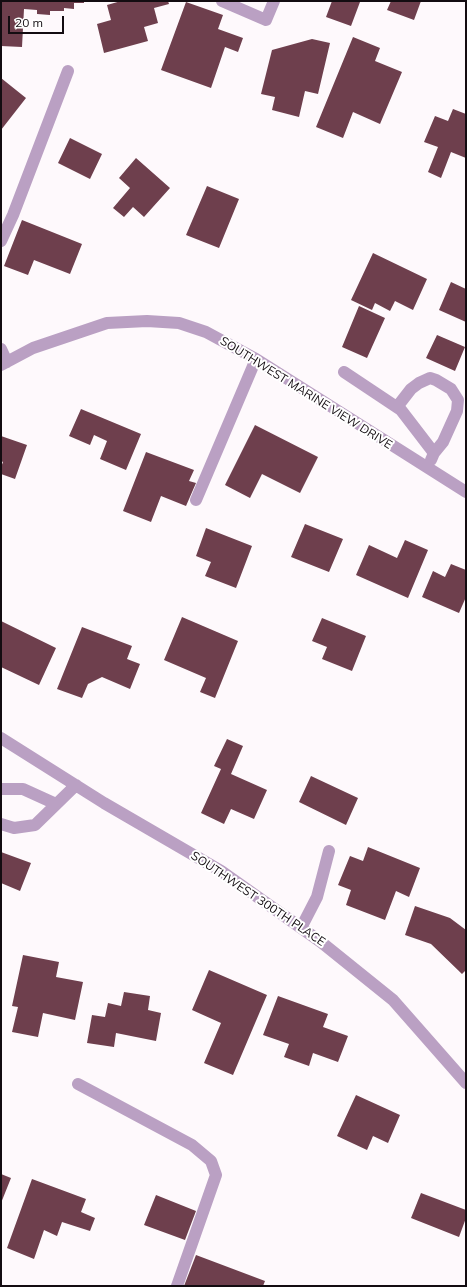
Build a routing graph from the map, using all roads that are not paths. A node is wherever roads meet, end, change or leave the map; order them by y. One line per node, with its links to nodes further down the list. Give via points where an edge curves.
1 (222, 1): 2 (street, via 266,20)
2 (274, 1)
3 (68, 71): 4 (street)
4 (1, 241)
5 (1, 349): 7 (street)
6 (256, 359): 7 (street, SOUTHWEST MARINE VIEW DRIVE, via 206,332 179,323 147,321 107,323 33,348); 11 (street, SOUTHWEST MARINE VIEW DRIVE); 13 (street)
7 (4, 363)
8 (344, 372): 9 (street)
9 (397, 407): 10 (street); 10 (street, via 411,389 430,378 452,389 458,400 457,411 443,442)
10 (434, 453): 11 (street)
11 (428, 468): 12 (street, SOUTHWEST MARINE VIEW DRIVE)
12 (466, 492)
13 (196, 500)
14 (1, 738): 15 (street, SOUTHWEST 300TH PLACE)
15 (76, 785): 17 (street); 20 (street, SOUTHWEST 300TH PLACE, via 221,872)
16 (1, 789): 17 (street, via 23,789)
17 (56, 804): 18 (street, via 35,825 14,828)
18 (1, 824)
19 (329, 851): 20 (street, via 317,898)
20 (301, 928): 21 (street, SOUTHWEST 300TH PLACE, via 393,1000)
21 (466, 1083)
22 (78, 1084): 23 (street, via 192,1145 211,1160 216,1175)
23 (177, 1286)

